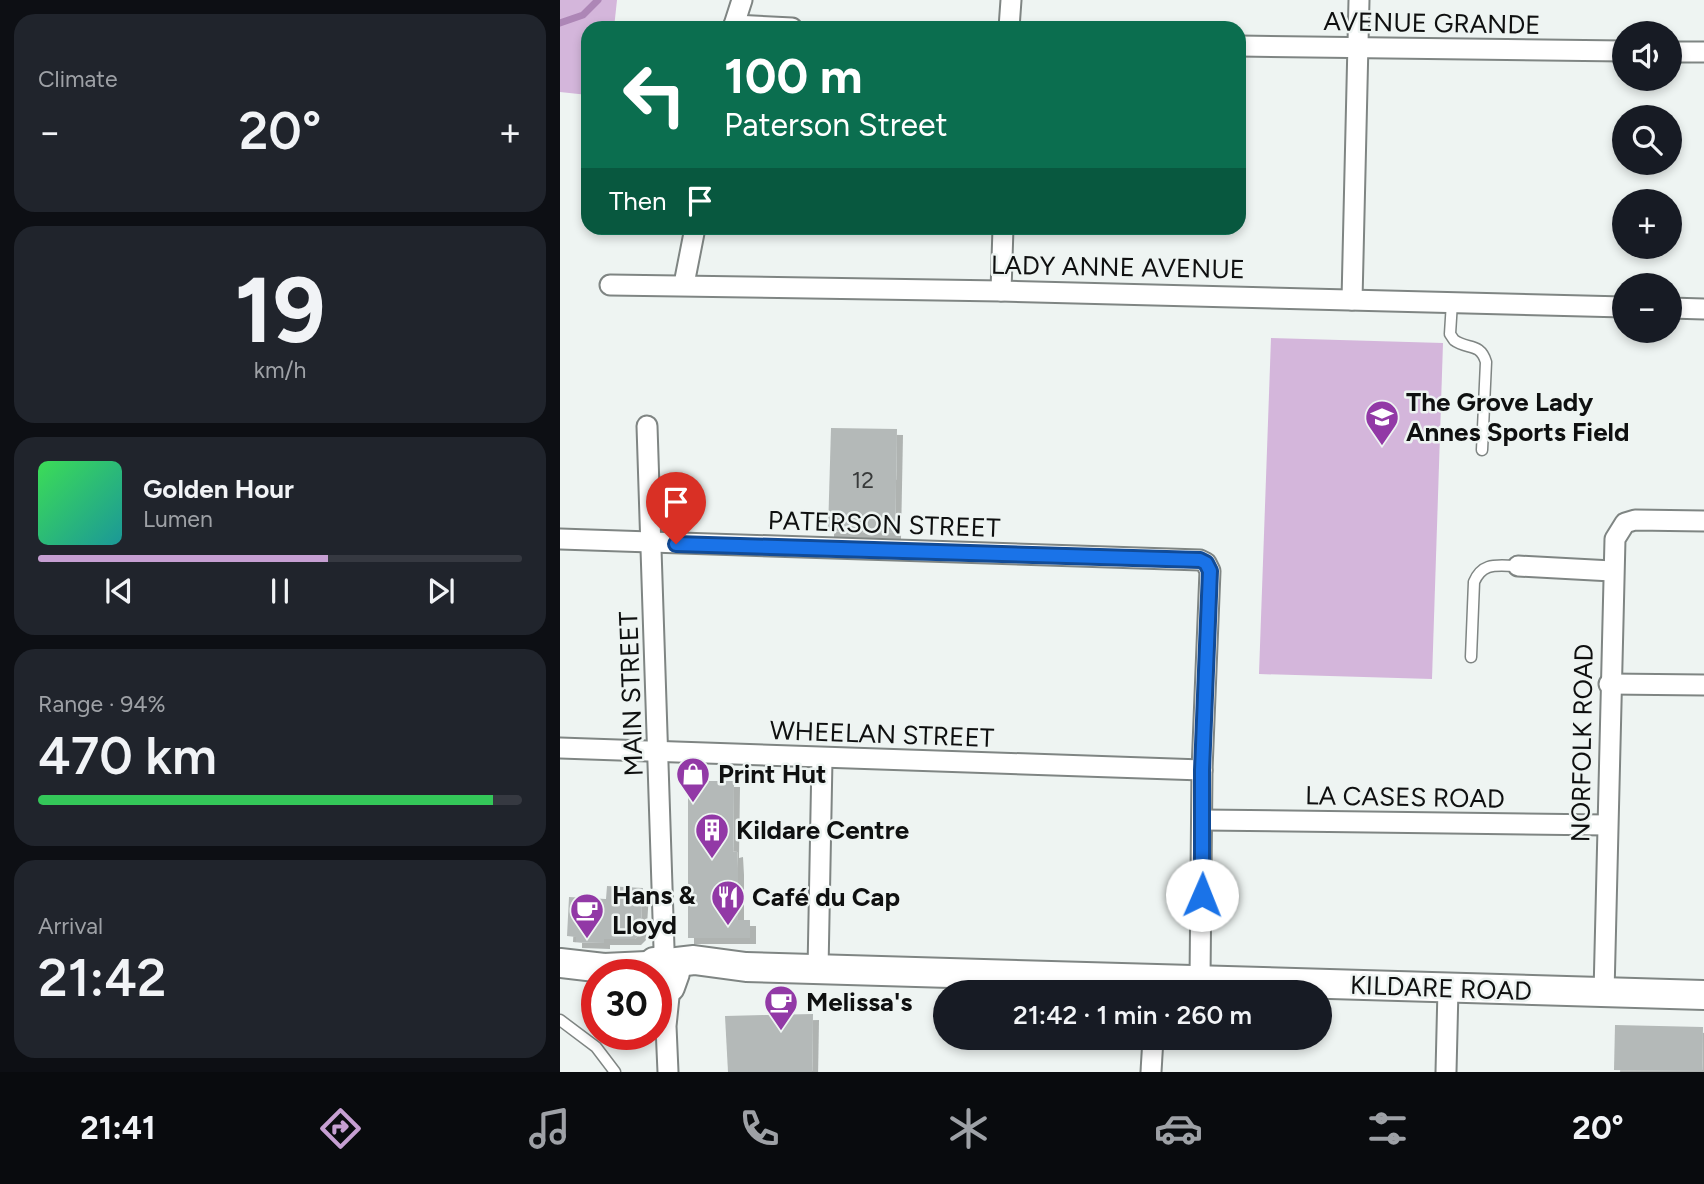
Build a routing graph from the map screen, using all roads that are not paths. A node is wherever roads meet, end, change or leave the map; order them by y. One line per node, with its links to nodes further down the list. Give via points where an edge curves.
1 (742, 0): 4 (street)
2 (1011, 0): 5 (street)
3 (1359, 0): 7 (street)
4 (736, 21)
5 (1010, 21)
6 (1246, 46): 7 (street, AVENUE GRANDE)
7 (1358, 50): 8 (street, AVENUE GRANDE); 16 (street)
8 (1612, 51)
9 (1682, 52): 10 (street)
10 (1704, 52)
11 (694, 235): 13 (street)
12 (1003, 235): 15 (street)
13 (684, 284): 14 (street, LADY ANNE AVENUE); 15 (street, LADY ANNE AVENUE)
14 (610, 285)
15 (1002, 291): 16 (street, LADY ANNE AVENUE)
16 (1352, 300): 17 (street, LADY ANNE AVENUE)
17 (1452, 302): 18 (street, LADY ANNE AVENUE); 22 (lane, via 1450,334 1454,340 1476,346 1486,362)
18 (1612, 307)
19 (1682, 308): 20 (street)
20 (1704, 309)
21 (648, 426): 25 (street, MAIN STREET)
22 (1482, 450)
23 (1704, 521): 27 (street, NORFOLK ROAD, via 1635,520 1620,529 1615,539)
24 (560, 539): 25 (street, PATERSON STREET)
25 (652, 543): 32 (street, MAIN STREET); 34 (street, PATERSON STREET, via 1200,560 1210,571)
26 (1518, 566): 27 (street); 28 (lane, via 1485,566 1478,572)
27 (1612, 572): 29 (street, NORFOLK ROAD)
28 (1471, 657)
29 (1609, 684): 30 (street); 36 (street, NORFOLK ROAD)
30 (1704, 685)
31 (560, 748): 32 (street, WHEELAN STREET)
32 (659, 752): 33 (street, WHEELAN STREET); 37 (street, MAIN STREET, via 664,948)
33 (821, 759): 34 (street, WHEELAN STREET); 40 (street)
34 (1202, 770): 35 (street)
35 (1203, 820): 36 (street, LA CASES ROAD); 43 (street)
36 (1606, 825): 46 (street, NORFOLK ROAD)
37 (658, 959)
38 (560, 963): 39 (street, KILDARE ROAD)
39 (581, 966)
40 (818, 970): 41 (street, KILDARE ROAD, via 716,965); 42 (street, KILDARE ROAD)
41 (672, 972)
42 (1043, 980)
43 (1200, 980)
44 (1332, 985): 45 (street, KILDARE ROAD)
45 (1448, 989): 46 (street, KILDARE ROAD); 54 (street)
46 (1604, 993): 47 (street, KILDARE ROAD)
47 (1704, 995)
48 (560, 1020): 51 (lane, via 596,1047)
49 (667, 1050): 52 (street, MAIN STREET)
50 (1152, 1050): 53 (street)
51 (615, 1072)
52 (668, 1072)
53 (1151, 1072)
54 (1446, 1072)

